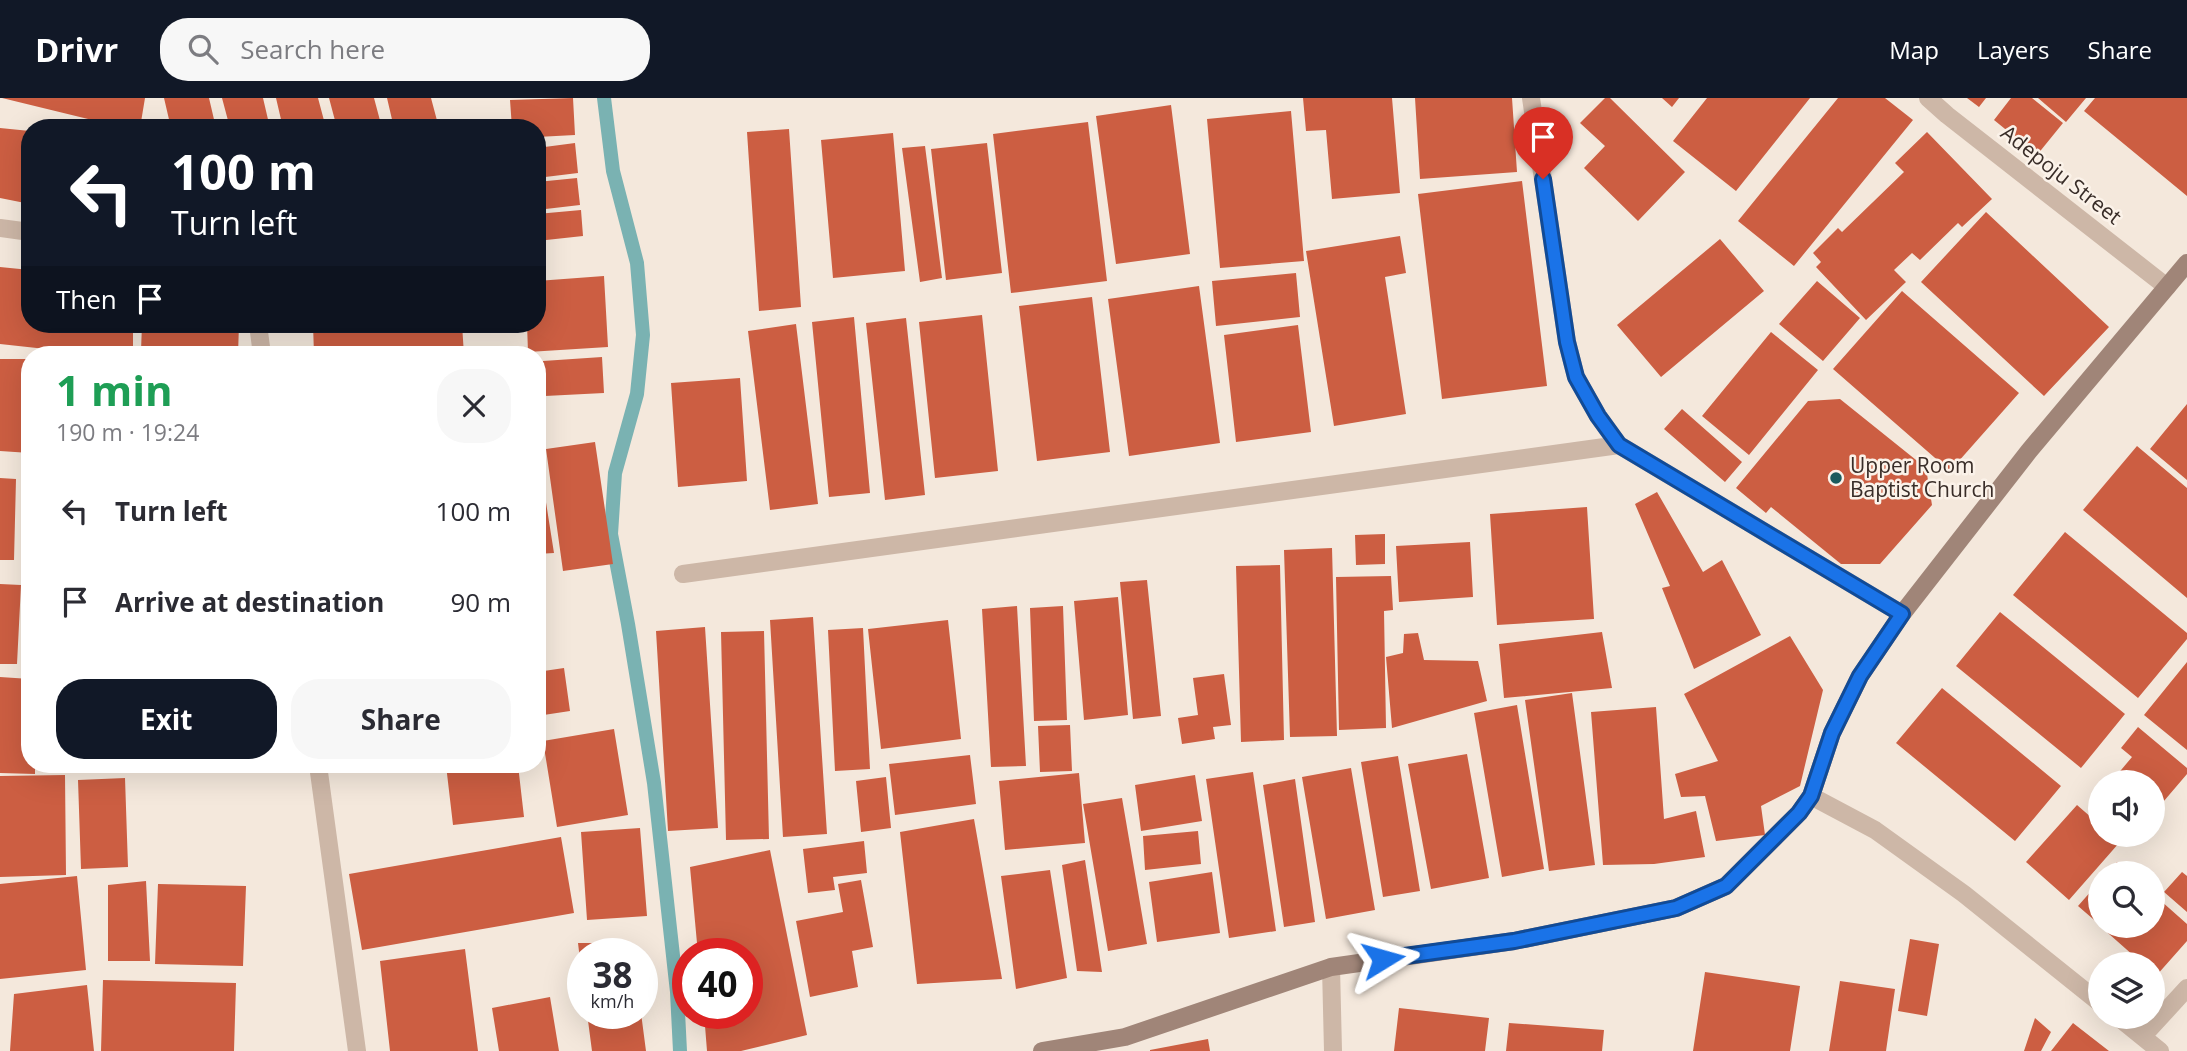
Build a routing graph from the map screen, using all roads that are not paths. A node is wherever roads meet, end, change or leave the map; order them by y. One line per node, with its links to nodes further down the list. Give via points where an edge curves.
1 (1531, 98): 7 (street, via 1567,342 1576,377)
2 (1928, 98): 6 (street, Adepoju Street)
3 (0, 228): 4 (street)
4 (21, 231)
5 (2187, 263): 6 (street)
6 (2167, 286): 9 (street, via 2029,451)
7 (1619, 445): 8 (street); 9 (street)
8 (683, 574)
9 (1902, 614): 11 (street, via 1860,676 1832,733)
10 (319, 773): 17 (street)
11 (1811, 796): 12 (street, via 1726,886 1676,908 1514,941); 14 (street, via 1875,830)
12 (1331, 967): 18 (street, via 1125,1037); 19 (street)
13 (2187, 988): 16 (street)
14 (2088, 993)
15 (2134, 1029): 16 (street)
16 (2143, 1036): 20 (street)
17 (357, 1051)
18 (1042, 1051)
19 (1333, 1051)
20 (2160, 1051)

